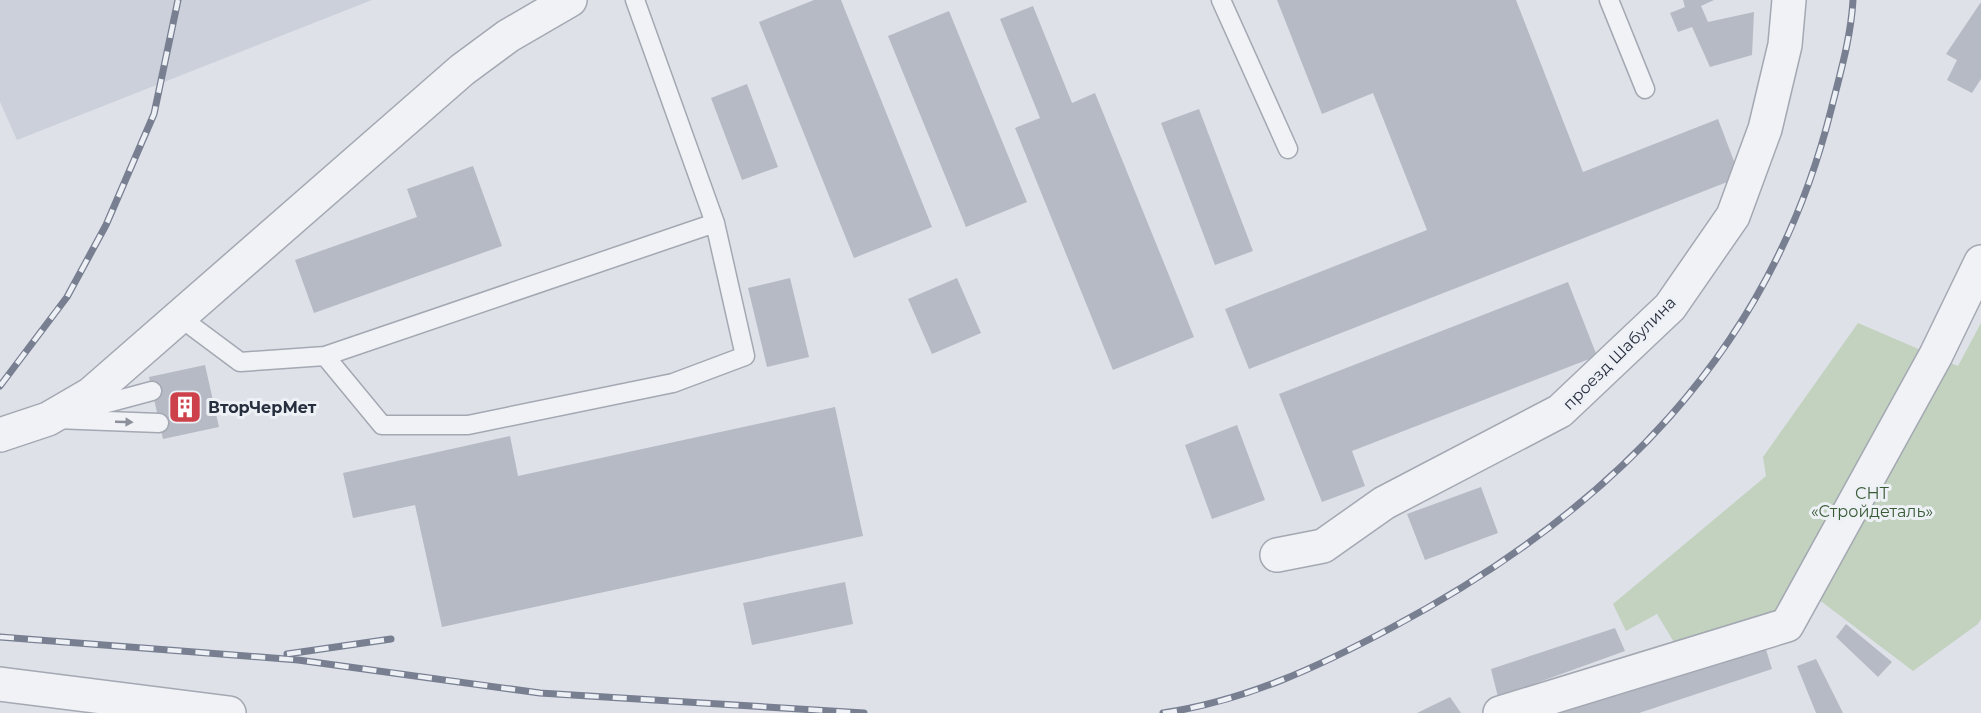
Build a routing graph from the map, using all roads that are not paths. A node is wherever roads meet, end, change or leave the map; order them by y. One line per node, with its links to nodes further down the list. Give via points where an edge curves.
1 (570, 0): 10 (street, via 508,36 462,70)
2 (635, 0): 8 (lane)
3 (1221, 0): 7 (lane)
4 (1609, 0): 6 (lane)
5 (1789, 0): 16 (street, проезд Шабулина, via 1785,45 1764,129 1733,216 1670,307 1560,411 1384,503 1323,546)
6 (1645, 89)
7 (1288, 148)
8 (715, 223): 11 (lane); 11 (lane, via 745,356 674,383 468,425 382,425)
9 (1981, 262): 19 (street, via 1936,356 1787,625)
10 (181, 313): 11 (lane, via 193,327 240,362); 13 (street, via 91,394)
11 (325, 356)
12 (152, 391): 13 (lane)
13 (48, 419): 14 (lane, one-way to 14); 15 (street)
14 (159, 423)
15 (0, 435)
16 (1277, 555)
17 (0, 684): 18 (street)
18 (229, 713)
19 (1500, 713)

